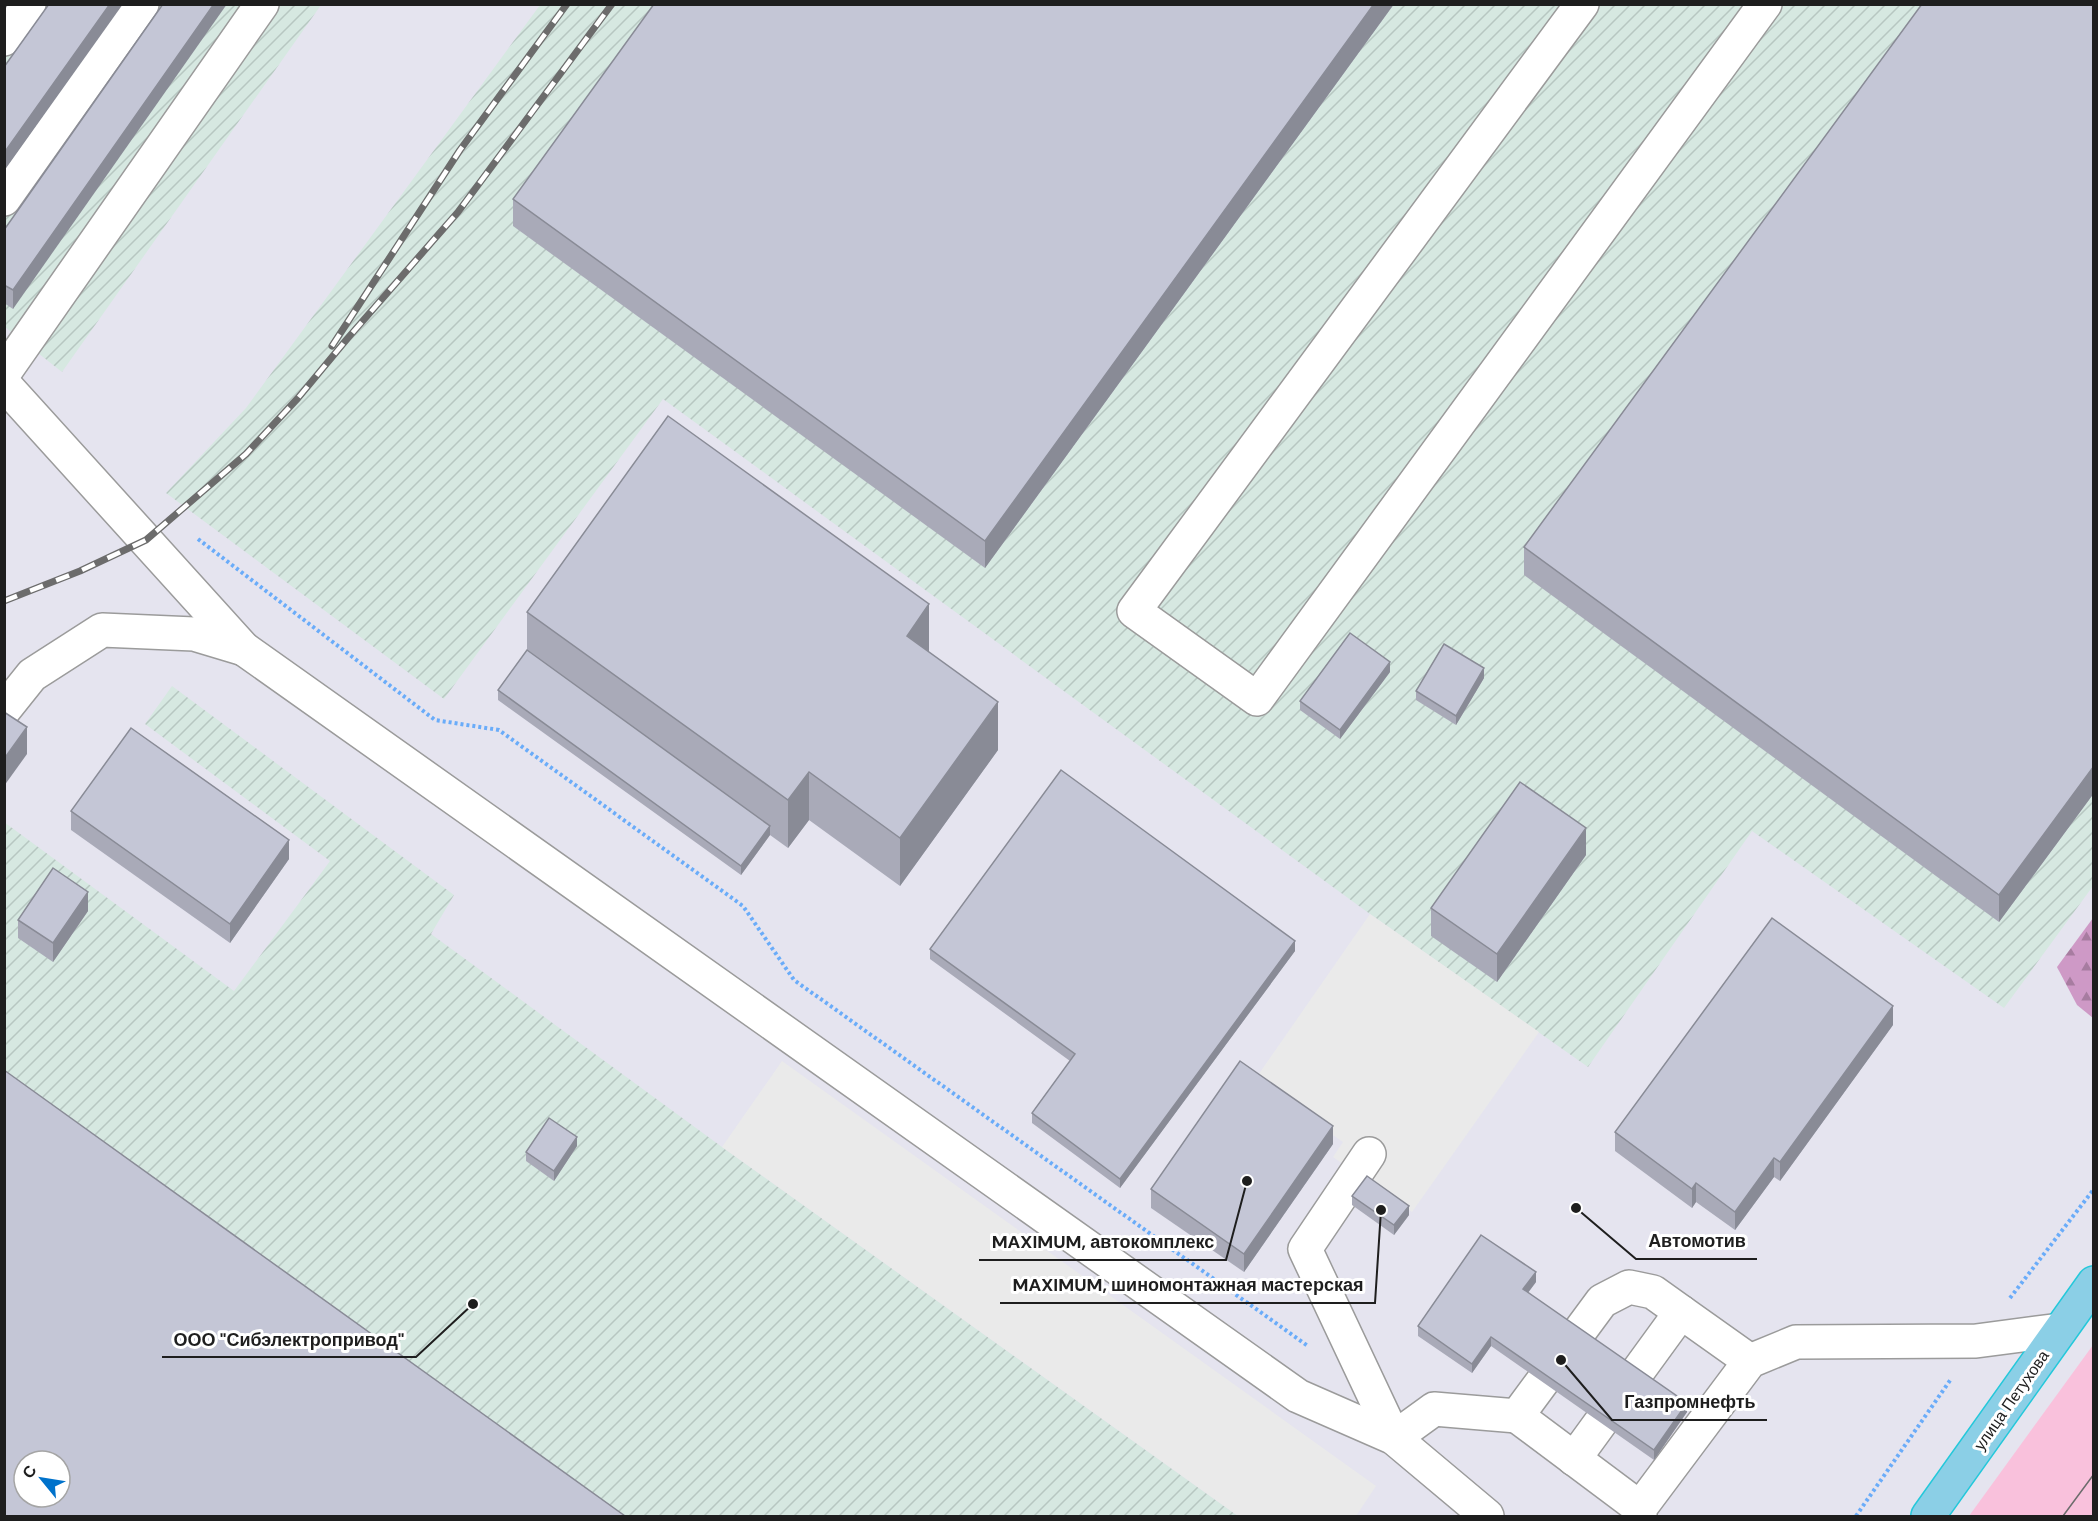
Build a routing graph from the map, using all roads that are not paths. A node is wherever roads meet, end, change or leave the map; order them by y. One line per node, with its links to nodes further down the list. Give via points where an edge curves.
1 (29, 4): 6 (lane)
2 (142, 4): 7 (lane)
3 (262, 4): 8 (lane)
4 (1582, 4): 5 (lane, via 1134,611 1257,699)
5 (1765, 4)
6 (4, 39)
7 (4, 199)
8 (4, 373)
9 (4, 384): 10 (lane)
10 (244, 649): 11 (lane, via 194,634 102,630 32,675); 18 (lane, via 1298,1396)
11 (4, 710)
12 (1369, 1154): 18 (lane, via 1305,1249)
13 (2094, 1283): 15 (highway, улица Петухова)
14 (1681, 1312): 16 (lane); 17 (lane, via 1653,1292 1629,1287 1602,1301); 19 (lane)
15 (2060, 1330): 16 (lane, via 1976,1341 1796,1342); 22 (highway, улица Петухова)
16 (1750, 1361): 20 (lane)
17 (1517, 1416): 18 (lane, via 1434,1409); 19 (lane)
18 (1394, 1438): 21 (lane)
19 (1574, 1459): 20 (lane)
20 (1640, 1512)
21 (1487, 1516)
22 (1928, 1516)

